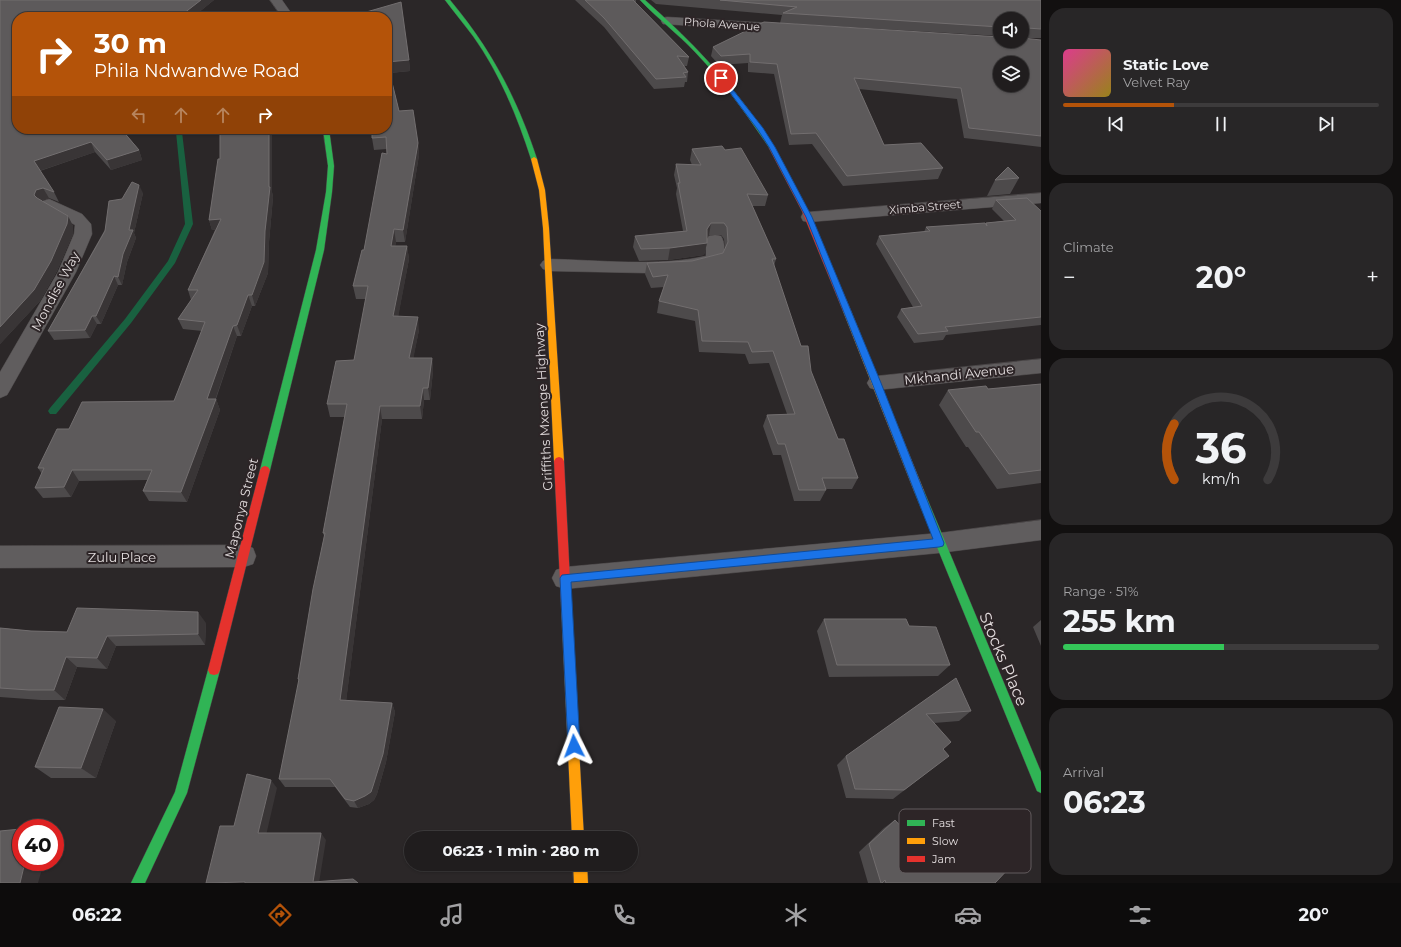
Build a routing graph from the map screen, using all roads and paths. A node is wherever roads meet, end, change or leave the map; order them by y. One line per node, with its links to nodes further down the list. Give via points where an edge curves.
1 (276, 0): 4 (street)
2 (447, 0): 12 (street, Griffiths Mxenge Highway, via 485,46 500,71 516,108 536,165 544,205)
3 (642, 0): 5 (street, Stocks Place)
4 (284, 12)
5 (667, 21): 6 (street, Phola Avenue); 10 (street, Stocks Place, via 721,78 761,129)
6 (802, 29)
7 (327, 134): 18 (street, Maponya Street, via 331,166 320,250)
8 (1041, 198): 10 (street, Ximba Street)
9 (49, 204): 15 (street, Mondise Way, via 83,224 83,234 68,272)
10 (809, 217): 14 (street, Stocks Place)
11 (715, 240): 12 (street, via 714,259 690,265)
12 (549, 265): 20 (street, Griffiths Mxenge Highway)
13 (1041, 366): 14 (street, Mkhandi Avenue)
14 (877, 383): 17 (street, Stocks Place)
15 (0, 390)
16 (1041, 530): 17 (street)
17 (939, 543): 20 (street); 21 (street, Stocks Place)
18 (244, 556): 19 (street, Zulu Place); 24 (street, Maponya Street, via 181,793)
19 (0, 557)
20 (566, 578): 22 (street, Griffiths Mxenge Highway)
21 (1041, 787)
22 (578, 831)
23 (580, 871): 25 (street)
24 (138, 883)
25 (581, 883)

